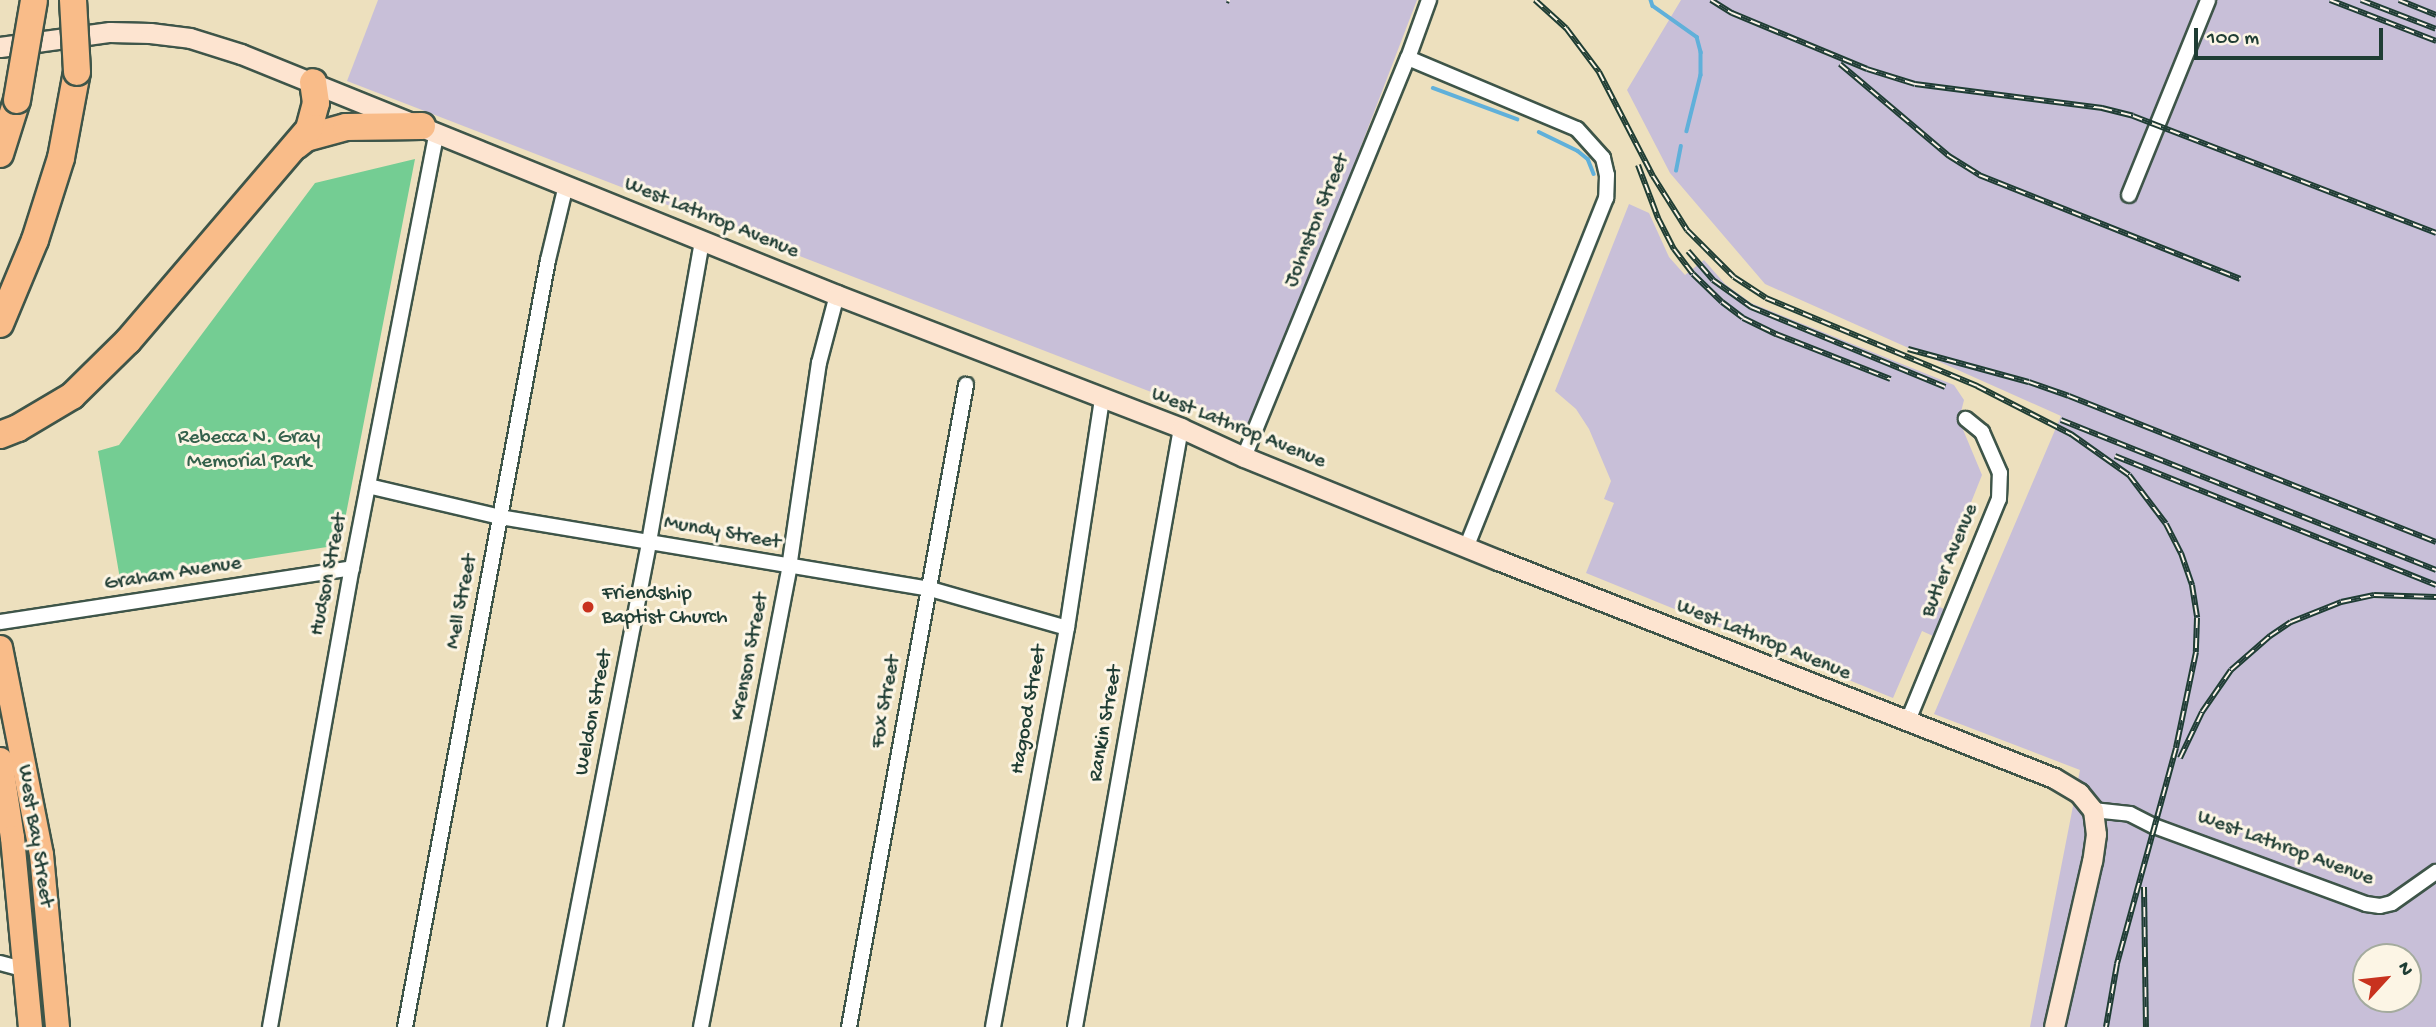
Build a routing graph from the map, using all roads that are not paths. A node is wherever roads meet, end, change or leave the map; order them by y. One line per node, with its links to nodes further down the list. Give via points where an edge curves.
1 (73, 0): 15 (highway, bridge, via 77,72 61,158 35,240)
2 (1429, 0): 6 (street, Johnston Street)
3 (2208, 0): 12 (street)
4 (34, 1): 10 (highway, bridge, via 16,100)
5 (0, 47): 7 (street, West Lathrop Avenue, via 110,32 150,33 190,38)
6 (1408, 58): 21 (street, Johnston Street); 25 (street, via 1577,129 1603,158 1607,175 1606,198)
7 (313, 82): 8 (street, West Lathrop Avenue); 9 (highway, via 314,115)
8 (430, 129): 9 (highway, via 346,127 306,138); 11 (street, West Lathrop Avenue); 22 (street, Hudson Street)
9 (292, 149): 20 (highway, via 128,341 72,396)
10 (0, 155)
11 (566, 185): 13 (street, West Lathrop Avenue); 23 (street, Mell Street)
12 (2129, 195)
13 (702, 240): 14 (street, West Lathrop Avenue); 24 (street, Weldon Street)
14 (837, 295): 17 (street, West Lathrop Avenue); 27 (street, Krenson Street, via 819,363)
15 (0, 324)
16 (966, 385): 28 (street, Fox Street)
17 (1102, 399): 19 (street, West Lathrop Avenue); 30 (street, Hagood Street)
18 (1966, 419): 32 (street, Butler Avenue, via 1982,432 2000,473 1999,499)
19 (1181, 428): 21 (street, West Lathrop Avenue); 46 (street, Rankin Street)
20 (9, 431)
21 (1244, 457): 25 (street, West Lathrop Avenue)
22 (368, 486): 23 (street, Mundy Street); 26 (street, Hudson Street)
23 (500, 517): 24 (street, Mundy Street); 41 (street, Mell Street)
24 (649, 542): 27 (street, Mundy Street); 42 (street, Weldon Street)
25 (1467, 546): 32 (street, West Lathrop Avenue)
26 (352, 568): 29 (street, Graham Avenue); 40 (street, Hudson Street)
27 (789, 568): 28 (street, Mundy Street); 43 (street, Krenson Street)
28 (930, 589): 30 (street, Mundy Street); 44 (street, Fox Street)
29 (0, 622)
30 (1066, 628): 45 (street, Hagood Street)
31 (0, 646): 39 (main road, West Bay Street, via 41,854)
32 (1907, 723): 34 (street, West Lathrop Avenue, via 2054,778 2079,793)
33 (0, 759): 37 (main road, West Bay Street)
34 (2093, 810): 35 (street, West Lathrop Avenue, via 2130,814 2366,904 2392,903); 47 (street, via 2092,861)
35 (2436, 872)
36 (0, 963): 37 (street)
37 (26, 970): 38 (main road, West Bay Street)
38 (30, 1027)
39 (57, 1027)
40 (270, 1027)
41 (405, 1027)
42 (555, 1027)
43 (701, 1027)
44 (849, 1027)
45 (993, 1027)
46 (1075, 1027)
47 (2054, 1027)

